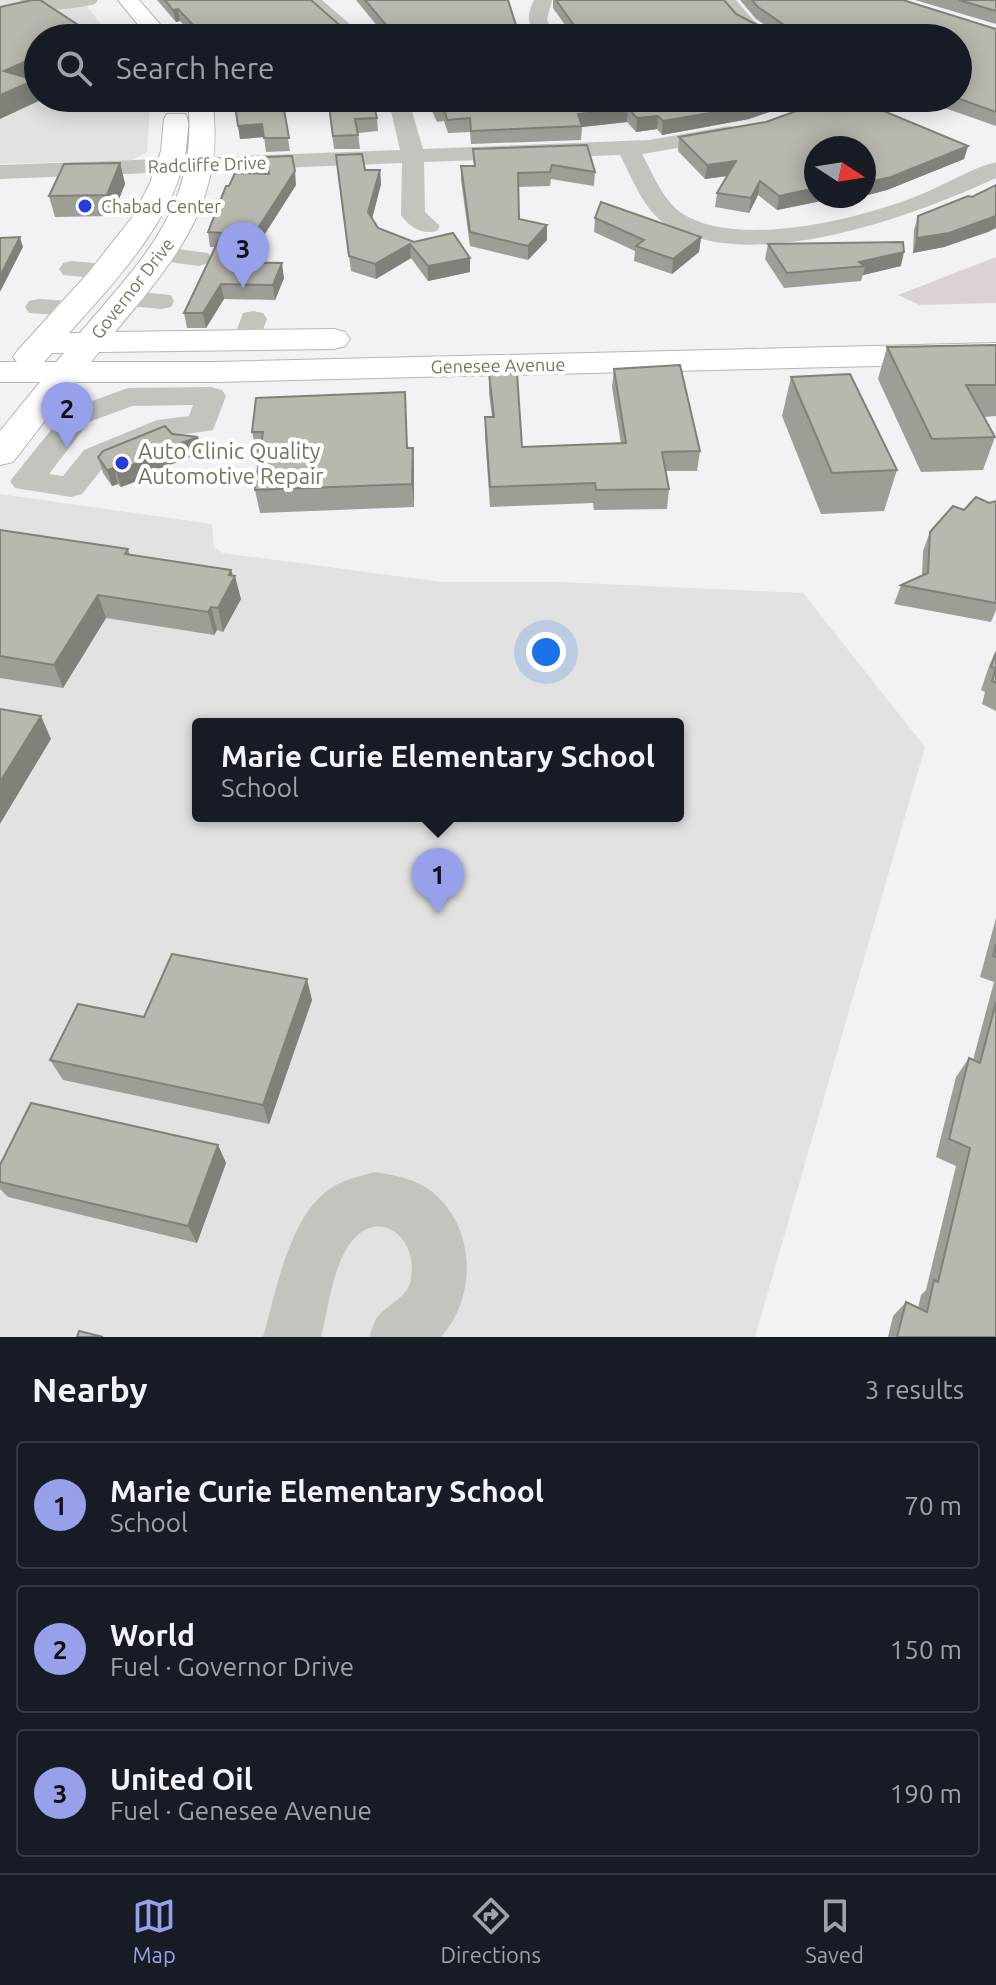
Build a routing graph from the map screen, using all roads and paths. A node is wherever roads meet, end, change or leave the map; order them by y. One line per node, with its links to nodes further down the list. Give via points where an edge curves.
1 (29, 0): 2 (street)
2 (89, 0)
3 (108, 0): 8 (main road)
4 (128, 0): 9 (main road)
5 (311, 0): 10 (street)
6 (543, 0): 11 (street)
7 (726, 0): 12 (street)
8 (129, 24)
9 (149, 24)
10 (340, 24)
11 (537, 24)
12 (746, 24)
13 (175, 112): 20 (main road, Governor Drive)
14 (202, 112): 19 (main road, Governor Drive, via 206,141)
15 (402, 112): 18 (street)
16 (755, 128): 17 (street, Radcliffe Drive)
17 (627, 148): 18 (street, Radcliffe Drive); 21 (street, via 671,217 706,232 761,238 902,209)
18 (413, 155): 19 (street, Radcliffe Drive); 23 (street, via 413,215)
19 (202, 165): 20 (street, Radcliffe Drive); 24 (main road, Governor Drive)
20 (172, 166): 22 (street, Radcliffe Drive); 27 (main road, Governor Drive, via 129,242)
21 (996, 169)
22 (0, 172)
23 (428, 226)
24 (162, 255): 25 (street); 28 (main road, Governor Drive)
25 (199, 258)
26 (72, 269): 27 (street)
27 (106, 271): 31 (main road, Governor Drive)
28 (127, 299): 29 (street); 33 (main road, Governor Drive)
29 (161, 301)
30 (39, 307): 31 (street)
31 (73, 308): 34 (main road, Governor Drive)
32 (996, 330): 33 (main road, Genesee Avenue, via 250,330)
33 (90, 343): 34 (main road, Genesee Avenue); 37 (main road, Governor Drive)
34 (42, 344): 36 (main road, Governor Drive)
35 (996, 353): 38 (main road, Genesee Avenue, via 804,369)
36 (4, 370): 37 (main road, Genesee Avenue)
37 (65, 372): 39 (main road, Genesee Avenue); 40 (main road, Governor Drive)
38 (214, 384): 39 (main road, Genesee Avenue); 41 (street, via 202,424 168,427)
39 (112, 398): 40 (street); 41 (street); 43 (street)
40 (35, 411): 42 (main road, Governor Drive)
41 (134, 441): 43 (street, via 95,457 71,487)
42 (0, 454)
43 (13, 479)
44 (292, 1337): 45 (street, via 328,1227 350,1207 376,1198 403,1202 422,1214 436,1234 441,1266 437,1289 429,1308)
45 (398, 1337)

